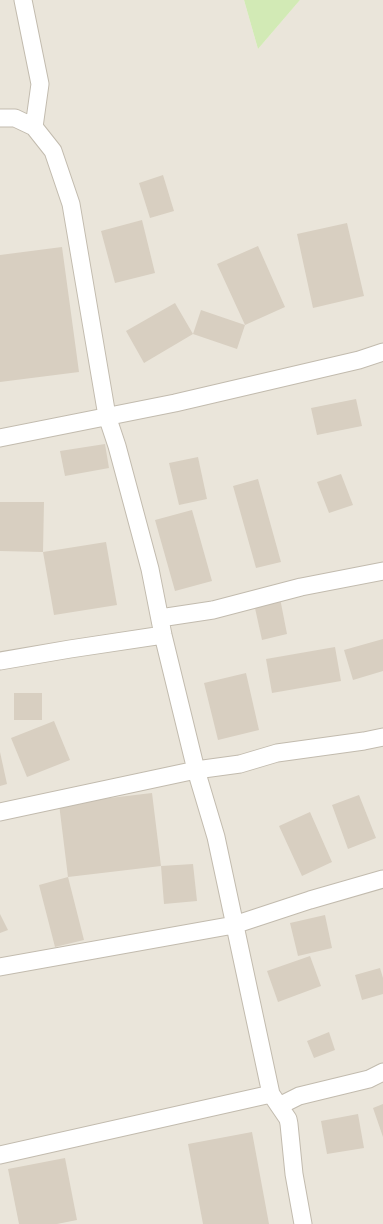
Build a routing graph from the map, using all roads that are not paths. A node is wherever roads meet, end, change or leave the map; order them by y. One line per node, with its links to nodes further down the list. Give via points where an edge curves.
1 (23, 0): 3 (street, via 40,84)
2 (0, 118): 3 (street, via 15,118)
3 (34, 127): 5 (street, via 53,151 71,204)
4 (383, 352): 5 (street, via 359,360 175,403)
5 (107, 416): 6 (street); 8 (street, via 150,569)
6 (0, 438)
7 (383, 571): 8 (street, via 301,587 213,610)
8 (160, 618): 9 (street)
9 (162, 636): 10 (street); 12 (street)
10 (0, 661)
11 (383, 737): 12 (street, via 276,753 240,764)
12 (196, 770): 13 (street); 15 (street, via 216,837)
13 (0, 812)
14 (383, 879): 15 (street)
15 (234, 925): 16 (street); 18 (street)
16 (0, 967)
17 (383, 1072): 18 (street, via 300,1096)
18 (275, 1100): 19 (street); 20 (street, via 288,1119)
19 (0, 1155)
20 (303, 1224)

